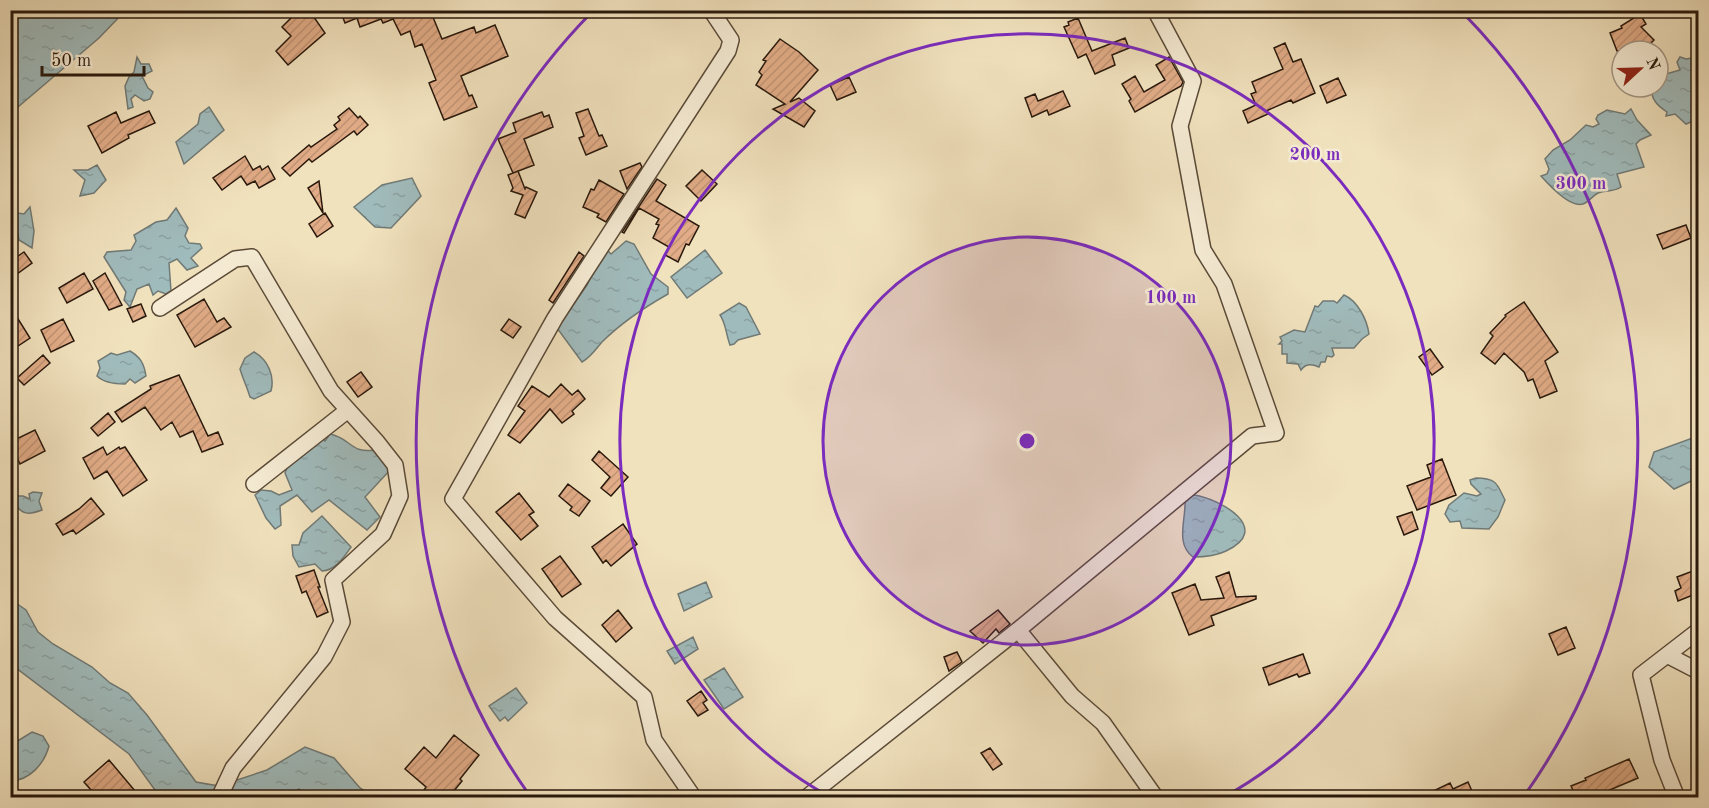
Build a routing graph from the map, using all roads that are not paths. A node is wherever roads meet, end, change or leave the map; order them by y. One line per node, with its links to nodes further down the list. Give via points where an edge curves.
1 (711, 10): 11 (street, via 731,40 728,51 555,318 453,499 555,618 644,697 654,740)
2 (1155, 10): 6 (street, via 1193,81 1180,126 1203,250 1224,284 1276,433 1252,436)
3 (160, 308): 4 (street, via 235,259 252,257 330,391)
4 (348, 410): 5 (street); 10 (street, via 395,465 400,496 383,534 333,580 342,622 324,657 233,768)
5 (254, 484)
6 (1017, 630): 12 (street); 13 (street, via 1072,696 1103,723)
7 (1698, 631): 8 (street)
8 (1667, 655): 9 (street); 14 (street, via 1641,675 1662,760)
9 (1698, 671)
10 (219, 798)
11 (694, 798)
12 (806, 798)
13 (1156, 798)
14 (1677, 798)

